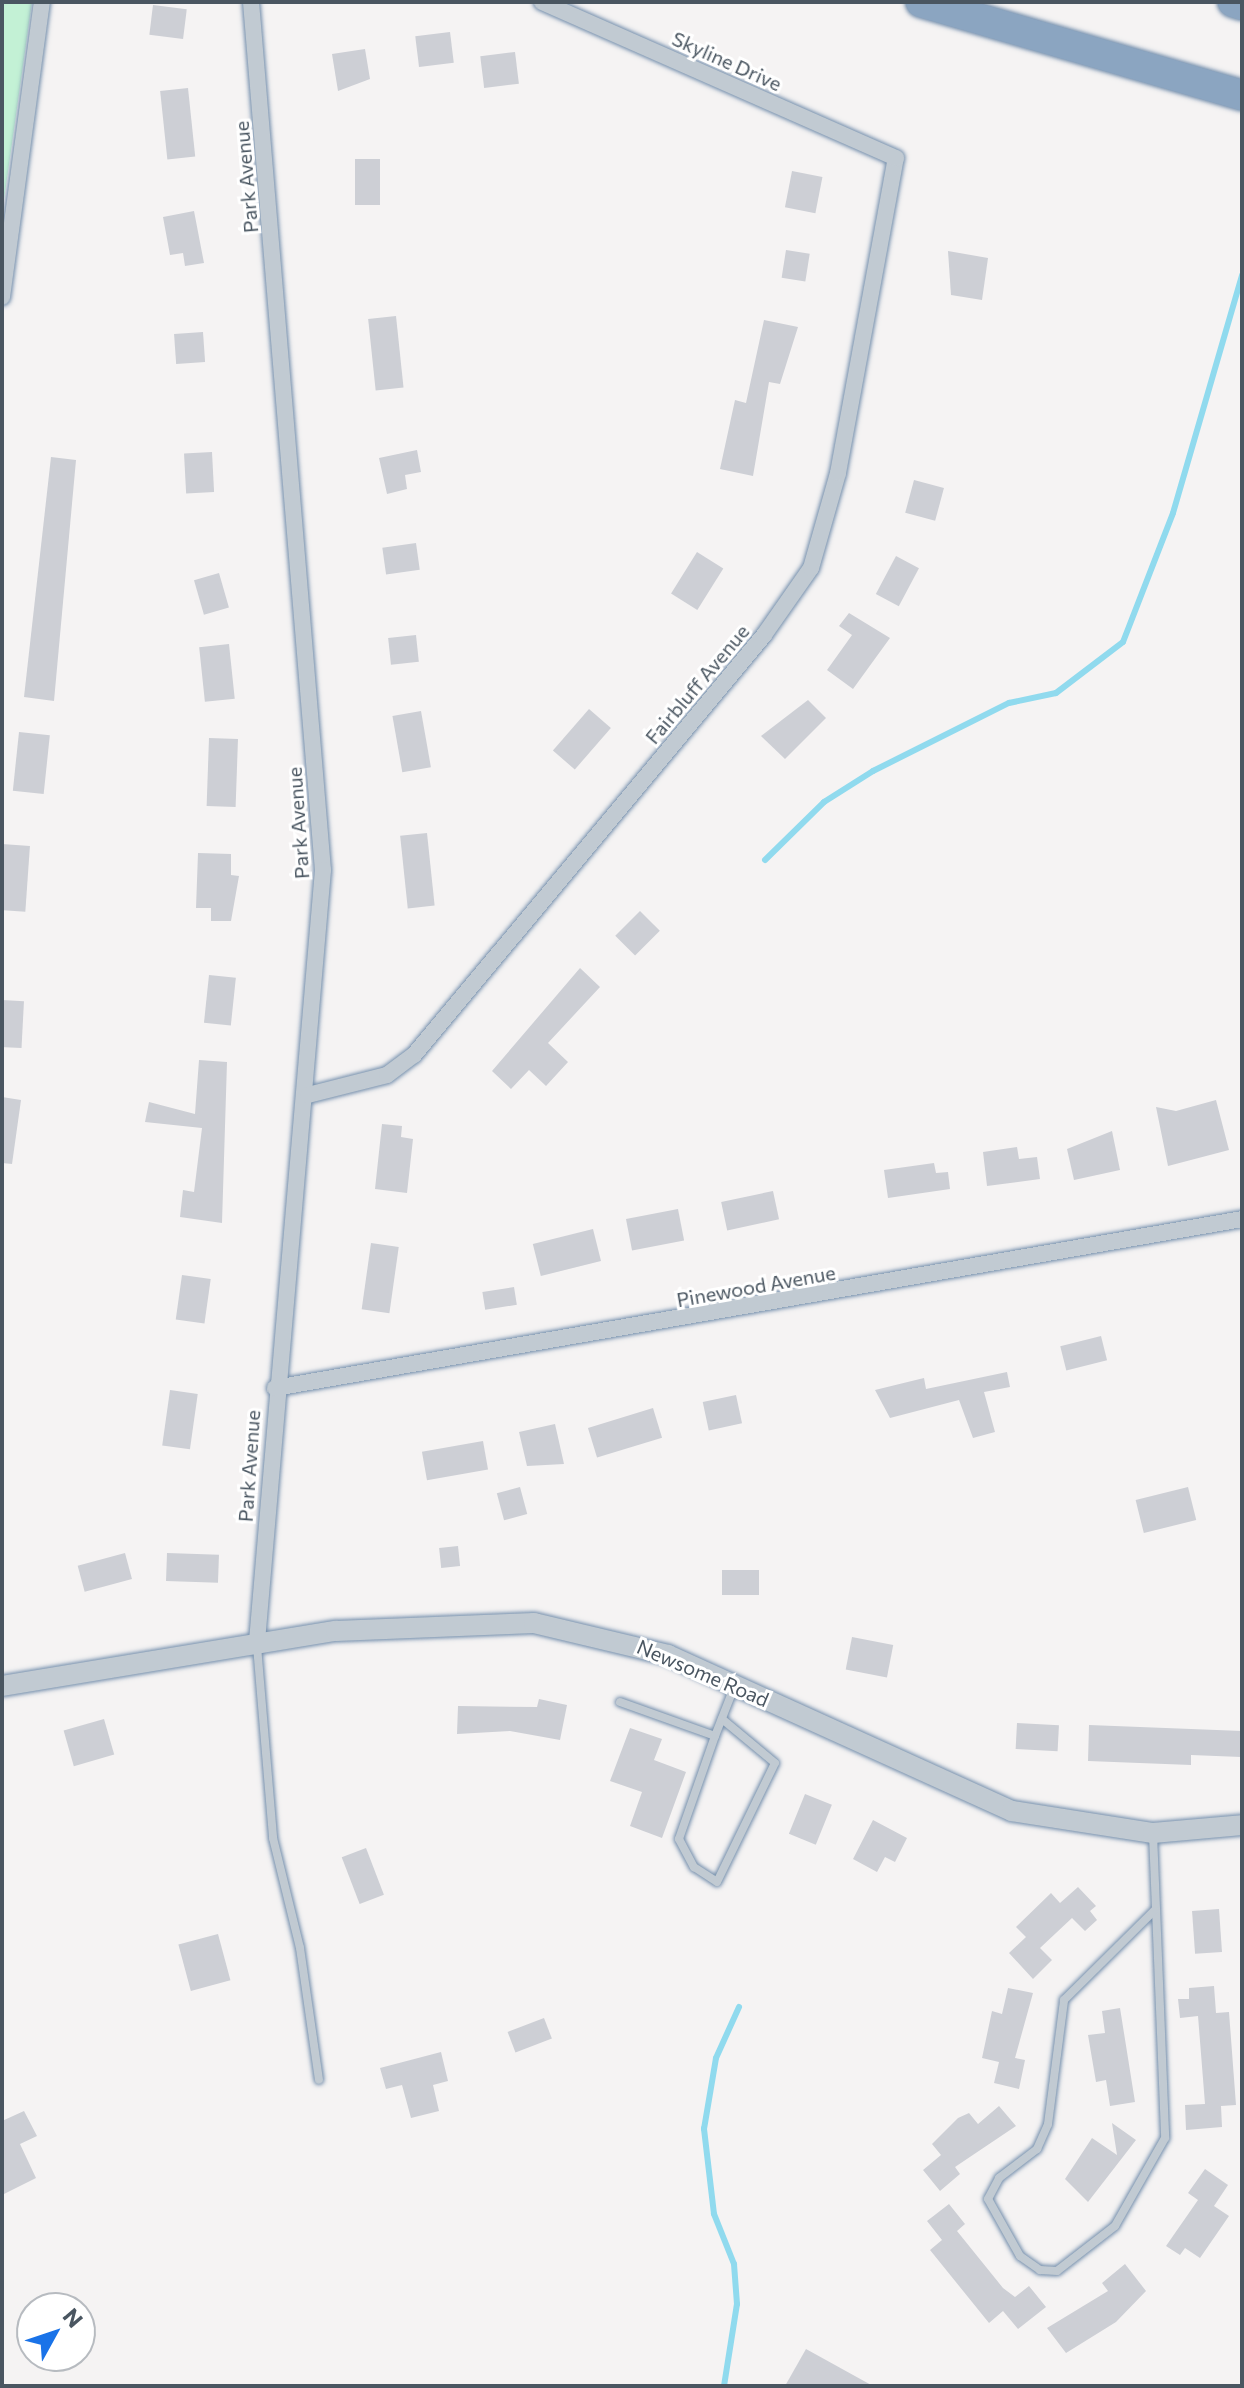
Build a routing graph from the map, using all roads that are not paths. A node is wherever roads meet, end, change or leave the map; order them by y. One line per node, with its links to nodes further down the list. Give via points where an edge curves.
1 (42, 2): 9 (street)
2 (251, 2): 10 (street, Park Avenue, via 323,870)
3 (542, 2): 8 (street, Skyline Drive)
4 (921, 2): 7 (highway)
5 (1233, 2): 6 (highway)
6 (1242, 5)
7 (1242, 95)
8 (896, 158): 10 (street, Fairbluff Avenue, via 838,473 811,568 764,635 414,1055 387,1075)
9 (2, 297)
10 (308, 1095): 12 (street, Park Avenue)
11 (1242, 1219): 12 (street, Pinewood Avenue)
12 (275, 1388): 13 (street, Park Avenue)
13 (257, 1641): 14 (street, Newsome Road, via 422,1622 534,1623 625,1641); 15 (street, Newsome Road); 22 (lane, via 273,1838 300,1948)
14 (735, 1685): 17 (lane); 20 (street, Newsome Road, via 1012,1811 1081,1827)
15 (2, 1686)
16 (620, 1702): 18 (lane)
17 (722, 1719): 18 (lane); 18 (lane, via 775,1763 717,1882 694,1867 679,1839)
18 (715, 1736)
19 (1242, 1825): 20 (street, Newsome Road)
20 (1153, 1833): 21 (lane)
21 (1155, 1910): 21 (lane, via 1165,2138 1115,2226 1057,2271 1040,2270 1020,2256 988,2199 999,2178 1037,2149 1048,2124 1064,2000)
22 (319, 2080)

